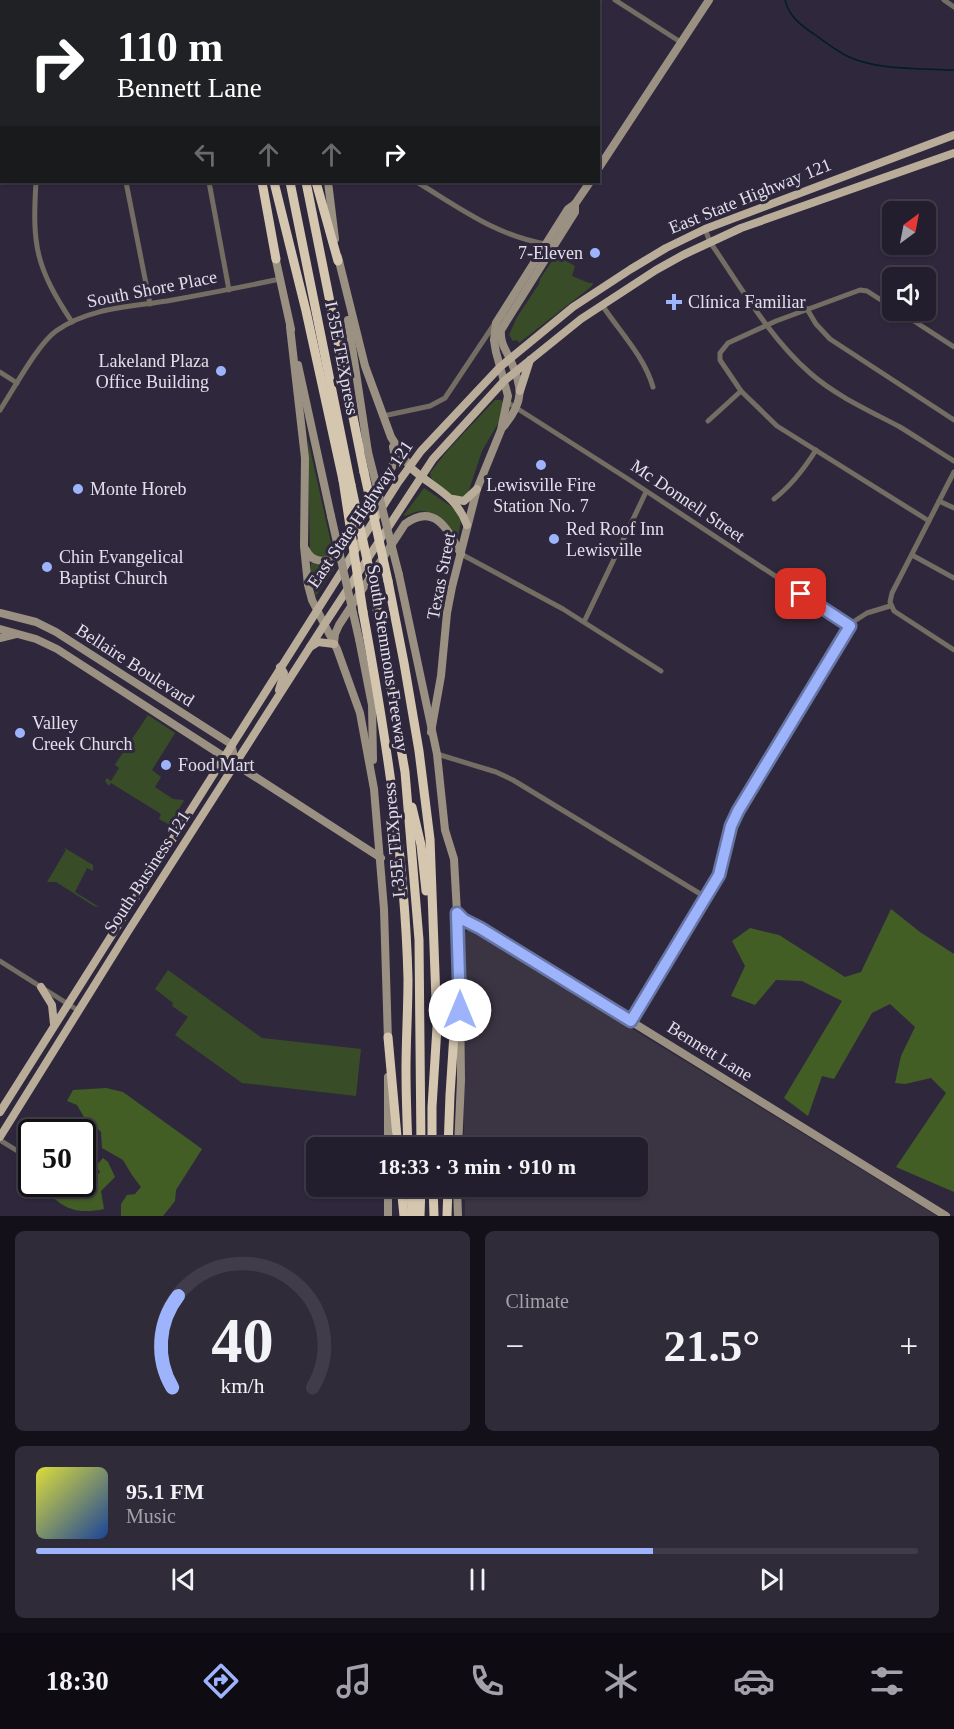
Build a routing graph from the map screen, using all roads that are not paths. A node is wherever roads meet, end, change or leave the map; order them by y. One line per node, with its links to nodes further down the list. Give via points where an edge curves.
1 (615, 0): 5 (street)
2 (709, 0): 5 (main road)
3 (944, 0): 4 (street)
4 (954, 7)
5 (682, 43): 10 (main road)
6 (954, 135): 7 (main road, East State Highway 121)
7 (922, 147): 9 (main road); 23 (main road, East State Highway 121)
8 (954, 153): 9 (main road, East State Highway 121)
9 (925, 163): 24 (main road, East State Highway 121)
10 (600, 166)
11 (36, 183): 40 (street, via 34,230 38,256 51,290)
12 (126, 183): 34 (street)
13 (209, 183): 32 (street)
14 (260, 183): 28 (highway)
15 (274, 183): 37 (highway, South Stemmons Freeway)
16 (289, 183): 37 (highway, via 309,290)
17 (289, 183): 67 (highway, I 35E TEXpress)
18 (306, 183): 111 (highway, South Stemmons Freeway, bridge, via 405,663 426,795)
19 (316, 183): 29 (highway)
20 (328, 183): 29 (main road, South Stemmons Freeway)
21 (419, 183): 27 (street, via 489,227)
22 (589, 183): 27 (main road, via 575,204 575,212)
23 (812, 188): 24 (main road); 25 (main road, East State Highway 121)
24 (818, 202): 26 (main road, East State Highway 121)
25 (705, 229): 26 (street); 44 (main road, East State Highway 121, via 666,248 573,307)
26 (710, 242): 35 (main road, East State Highway 121, via 656,270); 41 (street)
27 (550, 246): 38 (main road)
28 (276, 259): 30 (main road, South Stemmons Freeway)
29 (338, 261): 31 (main road, South Stemmons Freeway)
30 (280, 279): 32 (street, South Shore Place); 42 (main road, South Stemmons Freeway)
31 (345, 288): 57 (main road, South Stemmons Freeway, via 365,366); 97 (main road, South Stemmons Freeway, bridge, via 368,453 399,575)
32 (229, 290): 34 (street, South Shore Place)
33 (882, 301): 36 (street, via 860,290)
34 (150, 303): 40 (street, South Shore Place, via 90,314)
35 (602, 305): 45 (main road, East State Highway 121); 51 (street, via 640,357)
36 (807, 309): 41 (street); 58 (street, via 830,339)
37 (306, 311): 67 (highway, South Stemmons Freeway)
38 (505, 316): 44 (main road, Texas Street, via 500,337); 46 (main road, Texas Street, via 496,323 494,340); 57 (street, via 445,398 430,406)
39 (914, 321): 43 (street)
40 (72, 322): 50 (street, South Shore Place, via 43,344)
41 (768, 325): 53 (street, via 728,343 720,353 722,365); 63 (street, via 779,343 812,375)
42 (290, 327): 76 (main road, South Stemmons Freeway, via 305,458); 103 (main road, South Stemmons Freeway, bridge, via 372,705)
43 (954, 347)
44 (510, 359): 46 (main road, East State Highway 121); 48 (main road, Texas Street)
45 (530, 360): 48 (main road, East State Highway 121); 52 (main road)
46 (500, 367): 49 (main road, Texas Street); 64 (main road, East State Highway 121)
47 (0, 372): 50 (street)
48 (515, 373): 49 (main road, East State Highway 121); 52 (main road, Texas Street)
49 (504, 381): 54 (main road, Texas Street); 66 (main road, East State Highway 121)
50 (17, 383): 56 (street, South Shore Place)
51 (653, 387)
52 (520, 391): 55 (main road, Texas Street)
53 (741, 391): 59 (street); 62 (street, via 777,426)
54 (507, 402): 55 (street, Mc Donnell Street); 60 (main road, Texas Street)
55 (517, 408): 60 (main road, Texas Street); 69 (street, Mc Donnell Street)
56 (0, 410)
57 (383, 416): 61 (main road, South Stemmons Freeway)
58 (954, 420)
59 (708, 421)
60 (501, 430): 68 (main road, Texas Street)
61 (391, 437): 64 (main road, South Stemmons Freeway); 76 (main road, via 395,457 392,467 336,556 316,560)
62 (816, 450): 71 (street, via 802,473); 74 (street)
63 (954, 461)
64 (410, 467): 66 (main road); 81 (main road, East State Highway 121)
65 (954, 472): 72 (street)
66 (421, 477): 70 (main road); 84 (main road, East State Highway 121)
67 (347, 482): 102 (highway, I 35E TEXpress, bridge, via 375,597); 123 (highway, South Stemmons Freeway, bridge, via 400,867 408,979)
68 (477, 489): 70 (main road, via 464,501); 75 (main road, Texas Street)
69 (646, 492): 83 (street); 85 (street, Mc Donnell Street)
70 (453, 499): 75 (main road)
71 (774, 499)
72 (939, 501): 73 (street); 74 (street)
73 (954, 508)
74 (929, 522): 78 (street)
75 (467, 525): 77 (main road, Texas Street)
76 (304, 546): 81 (main road, South Stemmons Freeway, via 308,585)
77 (461, 554): 83 (street); 89 (main road, via 438,520 425,515 412,519 339,626); 97 (main road, Texas Street, via 447,613)
78 (912, 555): 79 (street); 80 (street, via 892,593)
79 (954, 578)
80 (890, 606): 85 (street, via 867,613); 91 (street)
81 (316, 610): 84 (main road, South Stemmons Freeway); 93 (main road, South Business 121)
82 (0, 613): 92 (main road, Bellaire Boulevard, via 42,625)
83 (584, 622): 95 (street)
84 (324, 625): 89 (main road, South Stemmons Freeway); 90 (main road, South Business 121)
85 (850, 626): 105 (street, via 738,811 723,863)
86 (0, 629): 87 (main road, Bellaire Boulevard)
87 (18, 633): 88 (main road); 94 (main road, Bellaire Boulevard, via 47,644)
88 (0, 638)
89 (334, 644): 90 (main road, via 318,642); 103 (main road, South Stemmons Freeway, via 360,713)
90 (310, 647): 96 (main road, South Business 121)
91 (954, 650)
92 (95, 657): 94 (main road); 98 (main road, Bellaire Boulevard)
93 (280, 667): 96 (main road, via 284,673); 98 (main road, South Business 121)
94 (87, 669): 100 (main road, Bellaire Boulevard)
95 (661, 671)
96 (277, 699): 101 (main road, South Business 121)
97 (431, 732): 99 (main road, South Stemmons Freeway)
98 (231, 744): 100 (main road, South Business 121); 101 (main road)
99 (437, 754): 105 (street, via 513,780); 107 (main road, South Stemmons Freeway, via 445,830 454,860)
100 (224, 757): 101 (main road, Bellaire Boulevard); 106 (main road, South Business 121)
101 (236, 764): 104 (main road, Bellaire Boulevard); 108 (main road, South Business 121)
102 (405, 772): 111 (highway, via 421,845); 124 (highway, I 35E TEXpress, via 419,951)
103 (374, 789): 104 (main road, South Stemmons Freeway)
104 (381, 858): 119 (main road, South Stemmons Freeway)
105 (707, 898): 117 (street)
106 (125, 912): 108 (main road); 109 (main road, South Business 121)
107 (457, 913): 113 (main road, South Stemmons Freeway); 117 (main road, Bennett Lane)
108 (136, 920): 110 (main road, South Business 121)
109 (117, 925): 110 (main road); 115 (main road, South Business 121)
110 (127, 933): 116 (main road, South Business 121)
111 (434, 950): 125 (highway, South Stemmons Freeway, via 437,1027)
112 (0, 961): 114 (street)
113 (460, 962): 126 (highway); 127 (main road, South Stemmons Freeway)
114 (41, 987): 115 (street); 118 (main road, via 52,1005)
115 (67, 1004): 116 (street); 118 (main road, South Business 121)
116 (79, 1011): 128 (main road, South Business 121)
117 (631, 1021): 144 (main road, Bennett Lane)
118 (54, 1024): 120 (main road, South Business 121)
119 (388, 1037): 121 (main road, South Stemmons Freeway); 122 (highway)
120 (0, 1112)
121 (388, 1137)
122 (397, 1137)
123 (408, 1137)
124 (421, 1137)
125 (432, 1137)
126 (448, 1137)
127 (458, 1137)
128 (0, 1138): 129 (street)
129 (18, 1150)
130 (388, 1197): 137 (main road)
131 (402, 1197): 138 (highway)
132 (411, 1197): 139 (highway)
133 (421, 1197): 140 (highway)
134 (433, 1197): 141 (highway)
135 (448, 1197): 142 (highway)
136 (458, 1197): 143 (main road)
137 (388, 1216)
138 (404, 1216)
139 (412, 1216)
140 (420, 1216)
141 (434, 1216)
142 (447, 1216)
143 (458, 1216)
144 (946, 1216)

